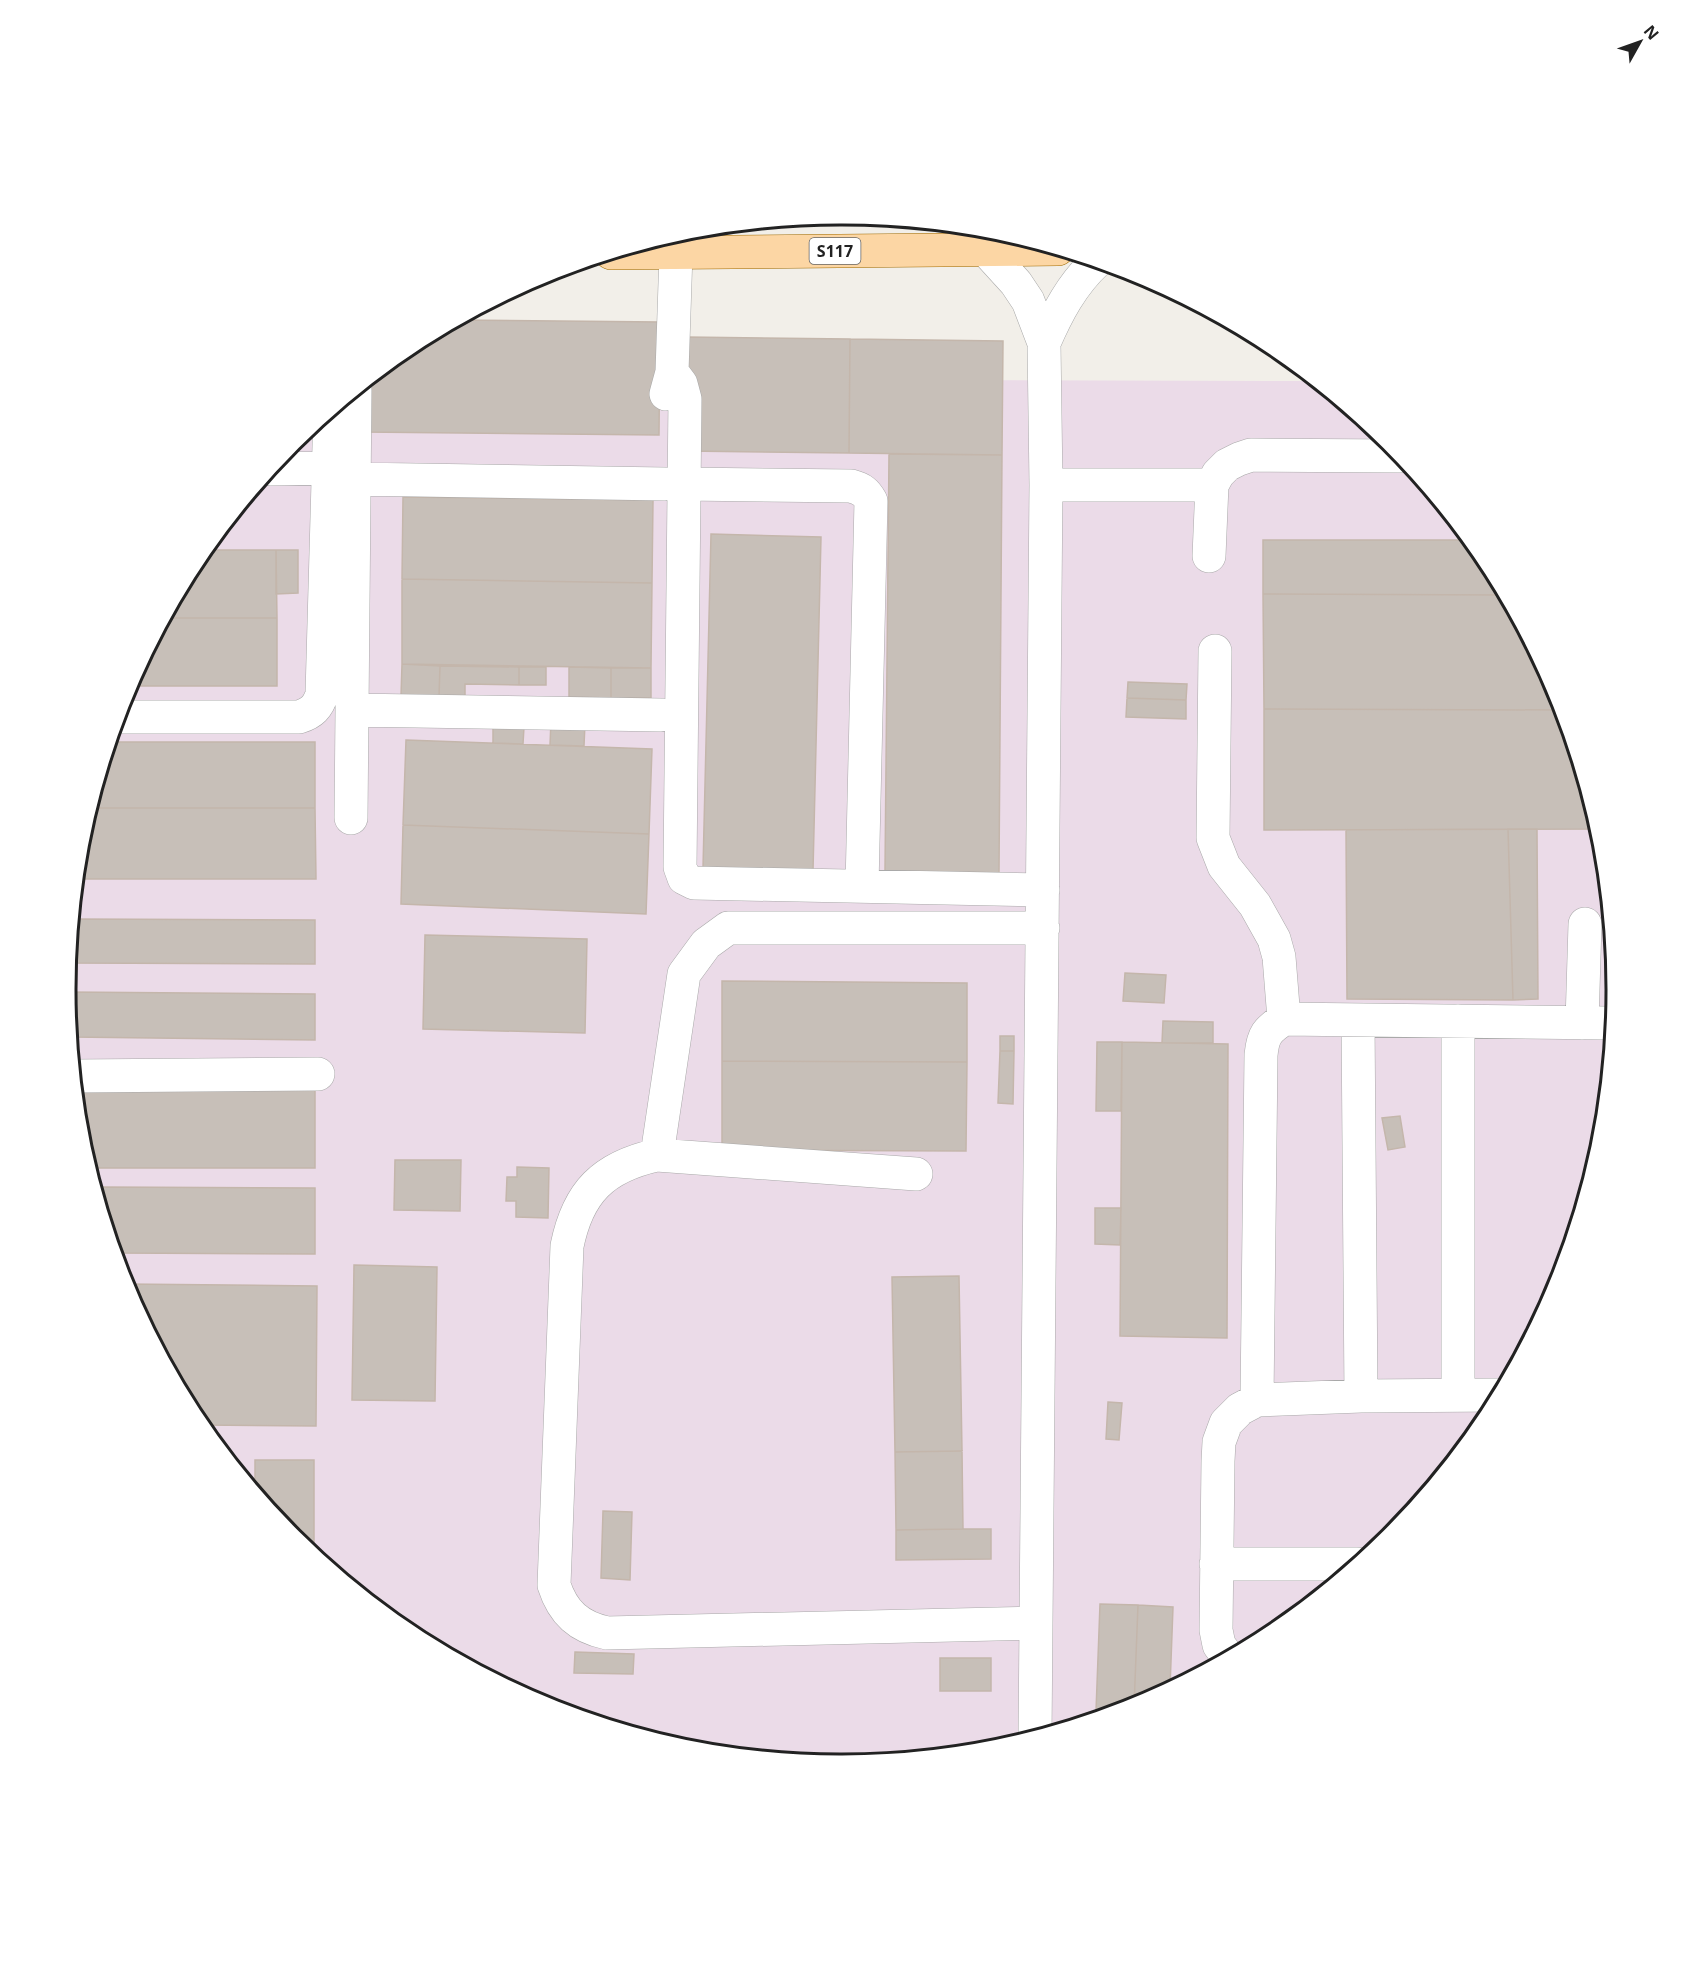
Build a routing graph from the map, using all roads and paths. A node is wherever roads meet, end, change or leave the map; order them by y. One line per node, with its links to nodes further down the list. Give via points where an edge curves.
1 (985, 249): 2 (main road, S117); 4 (main road, S117); 6 (street, via 1016,282)
2 (1030, 249)
3 (637, 253): 4 (main road, S117)
4 (676, 253): 12 (street, via 672,372 666,391)
5 (1091, 267): 6 (street, via 1064,301)
6 (1044, 342): 13 (street)
7 (353, 402): 11 (street)
8 (332, 420): 11 (street)
9 (1389, 456): 14 (street, via 1251,455 1227,465)
10 (281, 470): 11 (street)
11 (342, 473): 12 (street); 17 (street); 19 (street, via 322,694 314,710 299,717)
12 (675, 484): 18 (street); 22 (street, via 681,874 693,883); 22 (street, via 851,486 860,488 871,501)
13 (1046, 485): 14 (street); 23 (street)
14 (1212, 485): 15 (street)
15 (1209, 556)
16 (1215, 651): 26 (street, via 1213,838 1224,866 1255,905 1274,939)
17 (352, 710): 18 (street); 20 (street)
18 (661, 715): 21 (street)
19 (127, 717)
20 (351, 818)
21 (659, 870)
22 (862, 886): 23 (street)
23 (1043, 890): 25 (street)
24 (1585, 924): 29 (street)
25 (1042, 928): 32 (street, via 728,928 706,944 684,974); 40 (street)
26 (1284, 1019): 27 (street); 37 (street, via 1271,1027 1263,1040 1261,1055)
27 (1358, 1020): 28 (street); 36 (street)
28 (1458, 1021): 29 (street); 34 (street)
29 (1597, 1024)
30 (318, 1074): 31 (street)
31 (82, 1076)
32 (657, 1155): 33 (street); 40 (street, via 634,1160 596,1184 581,1202 567,1246 553,1569 556,1592 567,1613 578,1623 607,1633)
33 (916, 1174)
34 (1458, 1395): 35 (street); 36 (street)
35 (1489, 1395)
36 (1361, 1396): 37 (street)
37 (1257, 1400): 38 (street, via 1226,1423 1219,1442)
38 (1216, 1564): 39 (street); 41 (street, via 1216,1630)
39 (1345, 1564)
40 (1036, 1623): 42 (street)
41 (1224, 1651)
42 (1035, 1729)

